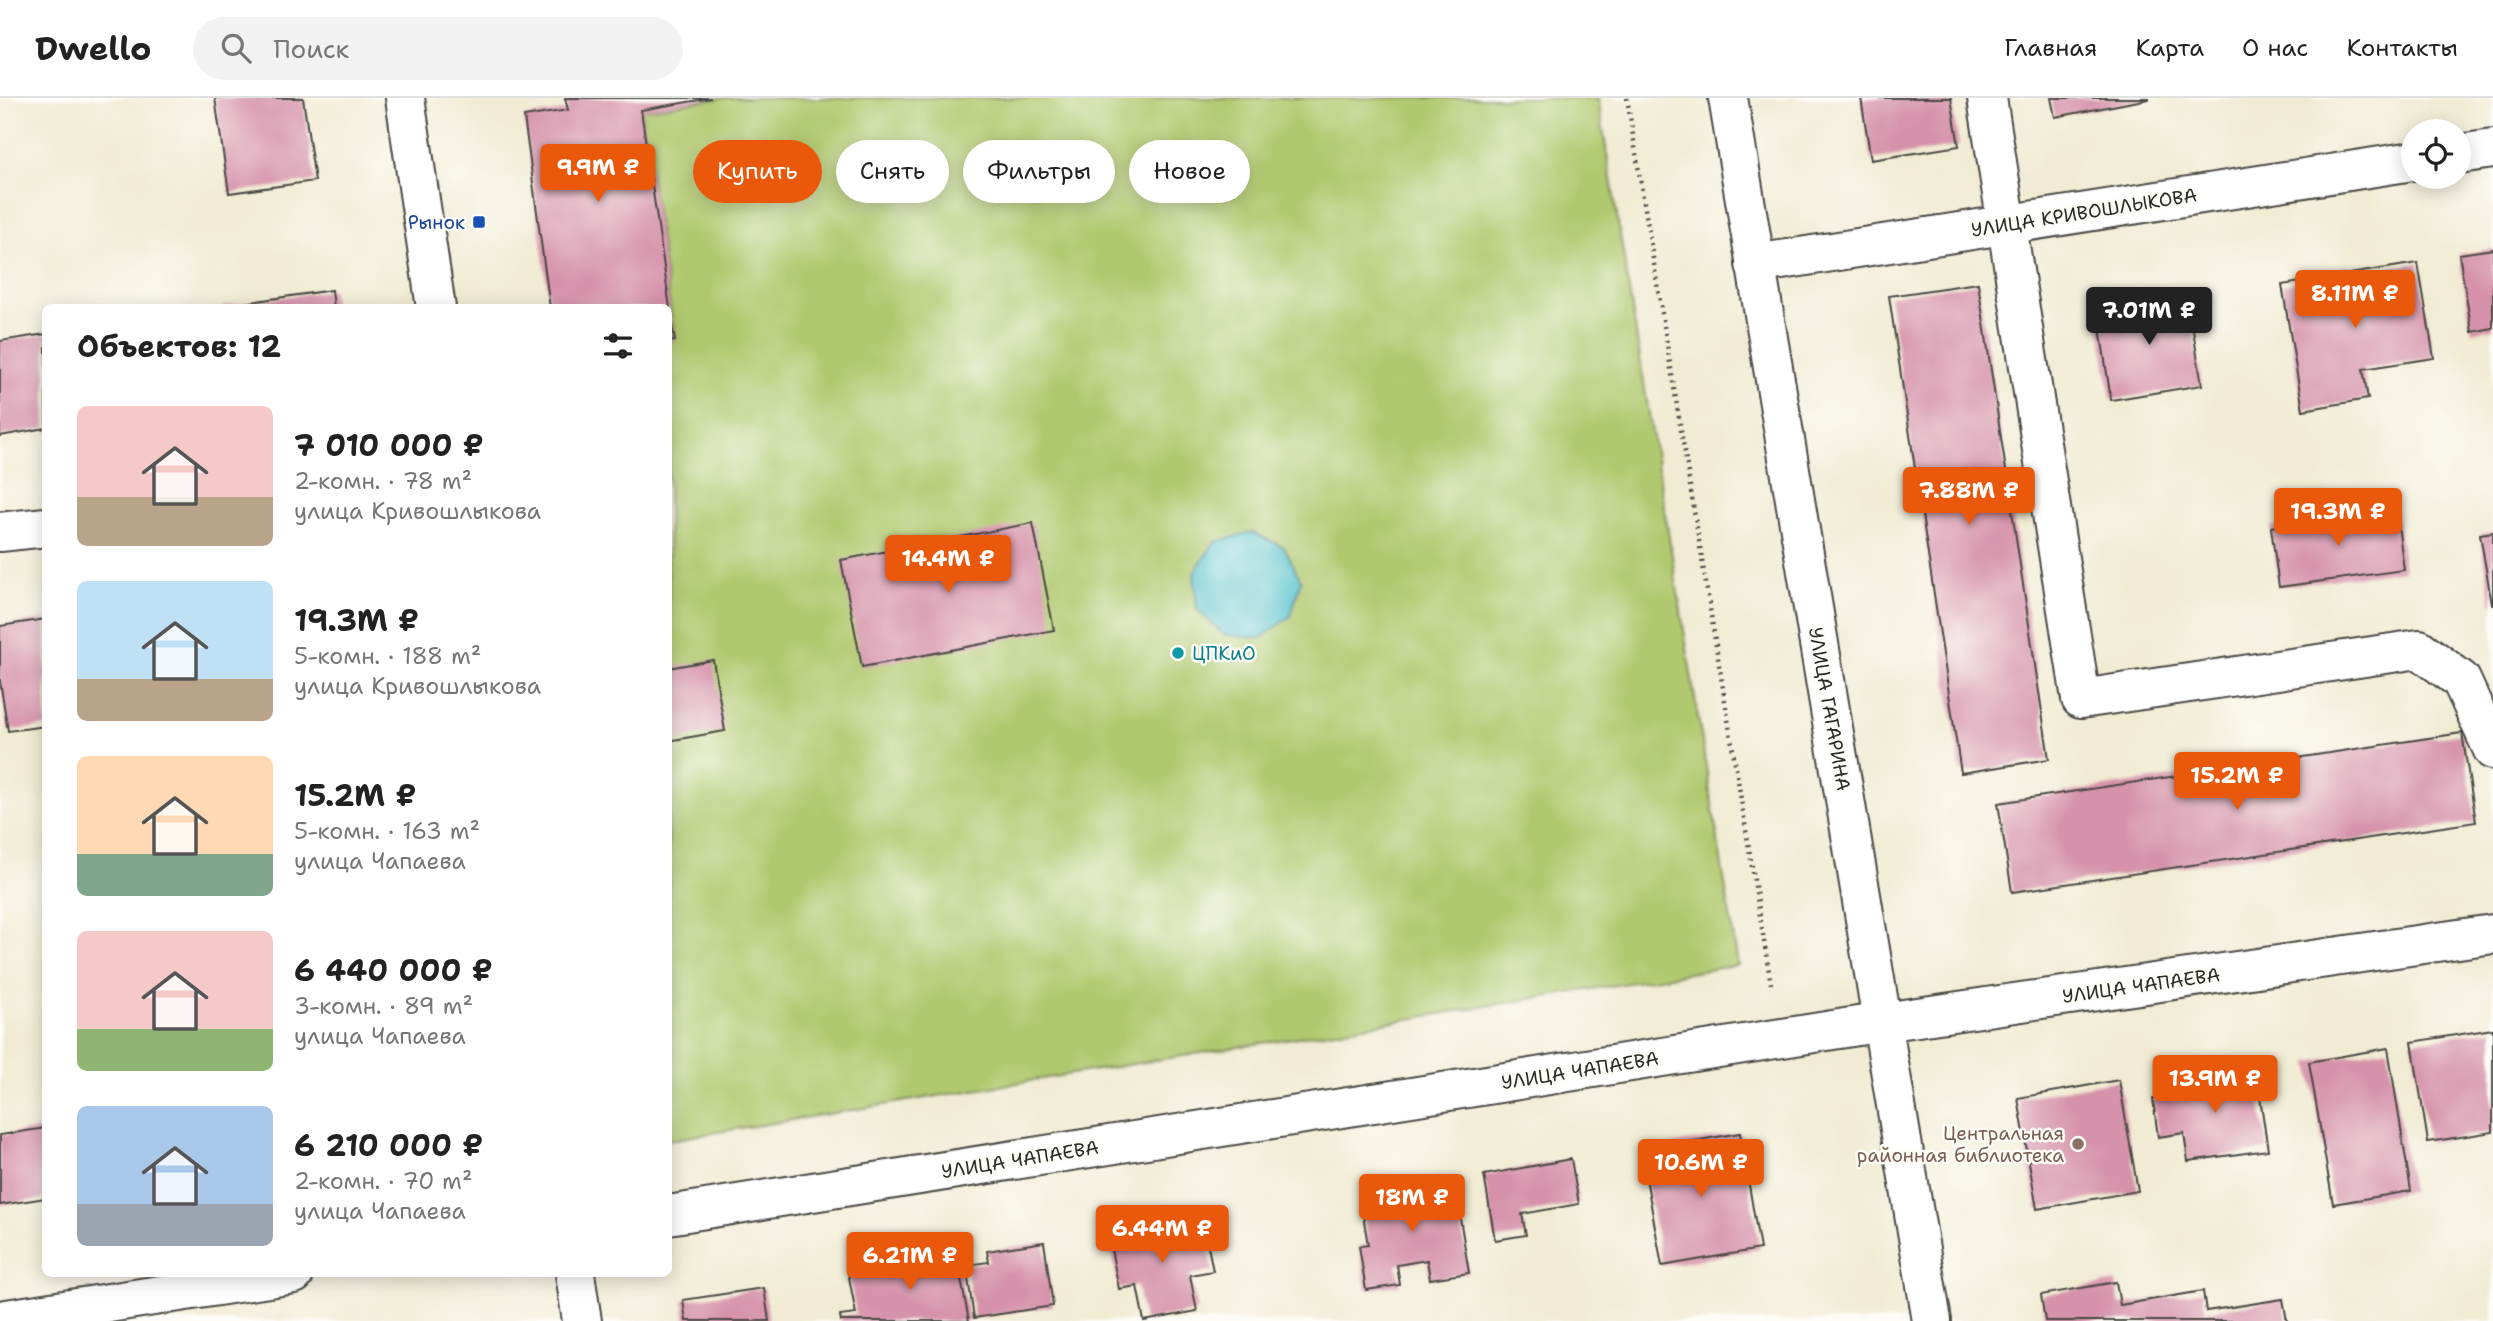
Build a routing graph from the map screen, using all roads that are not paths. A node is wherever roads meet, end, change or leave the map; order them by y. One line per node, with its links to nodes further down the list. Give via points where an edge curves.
1 (405, 98): 9 (street)
2 (1728, 98): 8 (street, УЛИЦА ГАГАРИНА)
3 (1987, 98): 7 (street)
4 (2493, 149): 5 (street)
5 (2471, 152)
6 (2401, 163): 7 (street, УЛИЦА КРИВОШЛЫКОВА)
7 (2006, 225): 8 (street, УЛИЦА КРИВОШЛЫКОВА); 12 (street, via 2081,699 2418,649 2461,680)
8 (1755, 264): 14 (street, УЛИЦА ГАГАРИНА)
9 (435, 304)
10 (42, 527): 11 (street)
11 (0, 532)
12 (2493, 750)
13 (2493, 934): 14 (street, УЛИЦА ЧАПАЕВА)
14 (1883, 1022): 15 (street, УЛИЦА ЧАПАЕВА); 20 (street, УЛИЦА ГАГАРИНА)
15 (672, 1214)
16 (275, 1277): 18 (street)
17 (575, 1277): 19 (street)
18 (0, 1320)
19 (582, 1321)
20 (1932, 1321)

